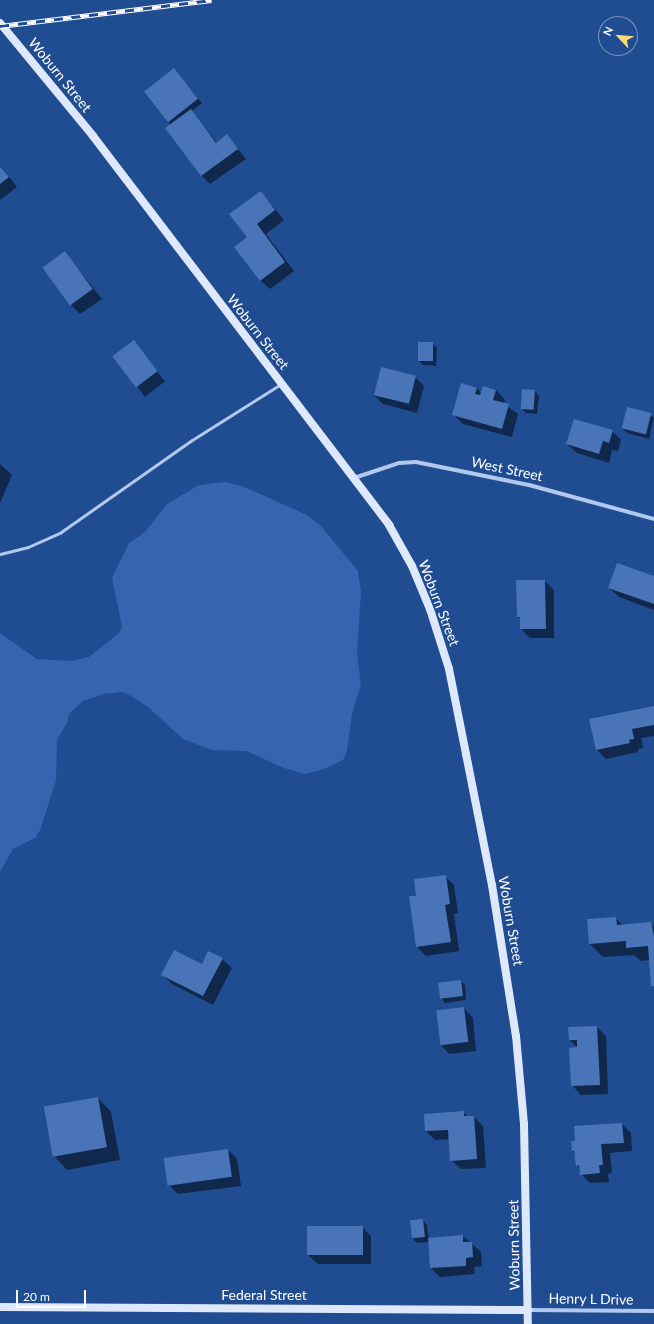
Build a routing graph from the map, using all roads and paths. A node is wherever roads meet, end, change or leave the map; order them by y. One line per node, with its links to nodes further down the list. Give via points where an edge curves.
1 (0, 23): 2 (street, Woburn Street, via 93,136)
2 (282, 383): 3 (street, Woburn Street); 5 (lane, via 192,440 61,532 28,547)
3 (354, 478): 4 (street, West Street, via 399,463 416,462 529,485); 7 (street, Woburn Street, via 389,525 412,566 430,609 448,669 493,892 516,1036 524,1124)
4 (654, 519)
5 (0, 554)
6 (0, 1307): 7 (street, Federal Street)
7 (528, 1310): 8 (street, Henry L Drive); 9 (street, Woburn Street)
8 (654, 1311)
9 (528, 1324)

